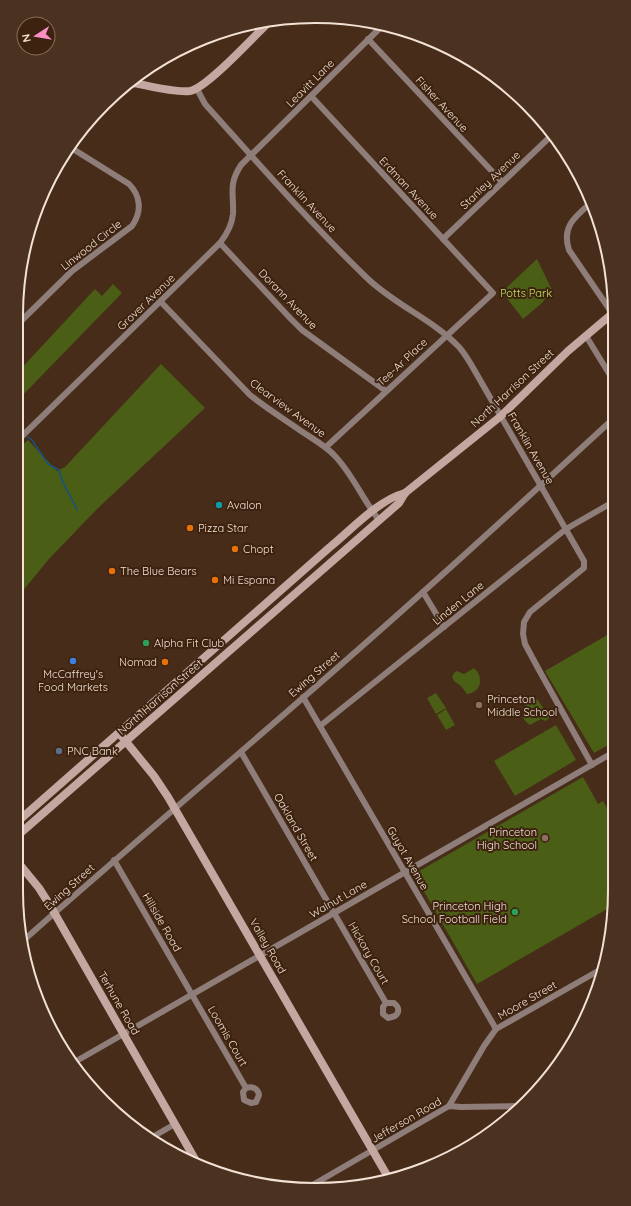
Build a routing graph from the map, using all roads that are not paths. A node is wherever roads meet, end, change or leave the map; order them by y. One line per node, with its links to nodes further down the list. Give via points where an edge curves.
1 (263, 28): 5 (street, via 210,80)
2 (377, 30): 3 (street, Leavitt Lane)
3 (368, 39): 6 (street, Leavitt Lane); 10 (street, Fisher Avenue)
4 (137, 83): 5 (street, via 179,91)
5 (197, 89): 9 (street, Franklin Avenue, via 205,104)
6 (311, 96): 9 (street, Leavitt Lane); 12 (street, Erdman Avenue)
7 (549, 138): 10 (street, Stanley Avenue)
8 (74, 150): 18 (street, Linwood Circle, via 129,184 138,199 138,216 132,226 72,271)
9 (251, 155): 13 (street, Grover Avenue, via 234,179 232,222); 19 (street, Franklin Avenue, via 368,278)
10 (502, 182): 12 (street, Stanley Avenue)
11 (587, 207): 16 (street, via 572,221 567,232 567,244)
12 (443, 239): 14 (street, Erdman Avenue)
13 (220, 243): 15 (street, Grover Avenue); 22 (street, Dorann Avenue, via 302,330)
14 (493, 292): 19 (street, Tee-Ar Place)
15 (161, 302): 25 (street, Grover Avenue); 26 (street, Clearview Avenue, via 250,395)
16 (608, 306)
17 (608, 317): 20 (street, North Harrison Street)
18 (23, 319)
19 (446, 336): 22 (street, Tee-Ar Place); 23 (street, Franklin Avenue, via 466,356)
20 (586, 336): 21 (street); 23 (street, North Harrison Street)
21 (608, 372)
22 (386, 391): 26 (street, Tee-Ar Place)
23 (501, 416): 27 (street, Franklin Avenue); 28 (street, North Harrison Street)
24 (608, 424): 27 (street, Ewing Street)
25 (23, 435)
26 (326, 448): 30 (street, Clearview Avenue, via 343,466)
27 (541, 485): 32 (street, Franklin Avenue); 39 (street, Ewing Street)
28 (406, 493): 30 (street, North Harrison Street, via 396,496); 31 (street, North Harrison Street)
29 (608, 505): 32 (street, Linden Lane)
30 (372, 512): 31 (street, Clearview Avenue); 33 (street, North Harrison Street)
31 (380, 520): 34 (street, North Harrison Street)
32 (566, 529): 40 (street, Linden Lane); 47 (street, Franklin Avenue, via 584,561 584,568 530,612 524,622 523,634 525,644)
33 (347, 533): 34 (street); 35 (street, North Harrison Street)
34 (359, 538): 36 (street, North Harrison Street)
35 (330, 548): 36 (street, via 330,557 314,570); 38 (street, North Harrison Street)
36 (314, 577): 37 (street, North Harrison Street)
37 (300, 589): 38 (street, via 293,592); 44 (street, North Harrison Street)
38 (281, 591): 43 (street, North Harrison Street)
39 (423, 592): 40 (street); 41 (street, Ewing Street)
40 (444, 627): 42 (street, Linden Lane)
41 (303, 697): 42 (street, Guyot Avenue); 45 (street, Ewing Street)
42 (320, 726): 53 (street, Guyot Avenue)
43 (119, 733): 44 (street, Valley Road); 49 (street, North Harrison Street)
44 (126, 741): 48 (street, Valley Road, via 154,776); 50 (street, North Harrison Street)
45 (241, 752): 48 (street, Ewing Street); 55 (street, Oakland Street)
46 (608, 755): 47 (street, Walnut Lane)
47 (592, 764): 53 (street, Walnut Lane)
48 (175, 809): 51 (street, Ewing Street); 57 (street, Valley Road)
49 (23, 817)
50 (23, 831)
51 (114, 860): 54 (street, Ewing Street); 59 (street, Hillside Road)
52 (23, 869): 54 (street, Terhune Road)
53 (405, 872): 55 (street, Walnut Lane); 61 (street, Guyot Avenue)
54 (54, 913): 56 (street, Ewing Street); 62 (street, Terhune Road)
55 (334, 913): 57 (street, Walnut Lane); 60 (street, Hickory Court)
56 (27, 937)
57 (260, 956): 59 (street, Walnut Lane); 69 (street, Valley Road)
58 (596, 972): 61 (street, Moore Street)
59 (193, 995): 62 (street, Walnut Lane); 64 (street, Loomis Court)
60 (386, 1003)
61 (496, 1029): 65 (street, Moore Street)
62 (124, 1034): 63 (street, Walnut Lane); 67 (street, Terhune Road)
63 (77, 1061)
64 (246, 1088)
65 (449, 1106): 66 (street, Jefferson Road); 69 (street, Jefferson Road)
66 (512, 1106)
67 (175, 1124): 68 (street); 70 (street, Terhune Road)
68 (155, 1135)
69 (373, 1150): 71 (street, Valley Road); 72 (street, Jefferson Road)
70 (193, 1156)
71 (386, 1174)
72 (317, 1183)

